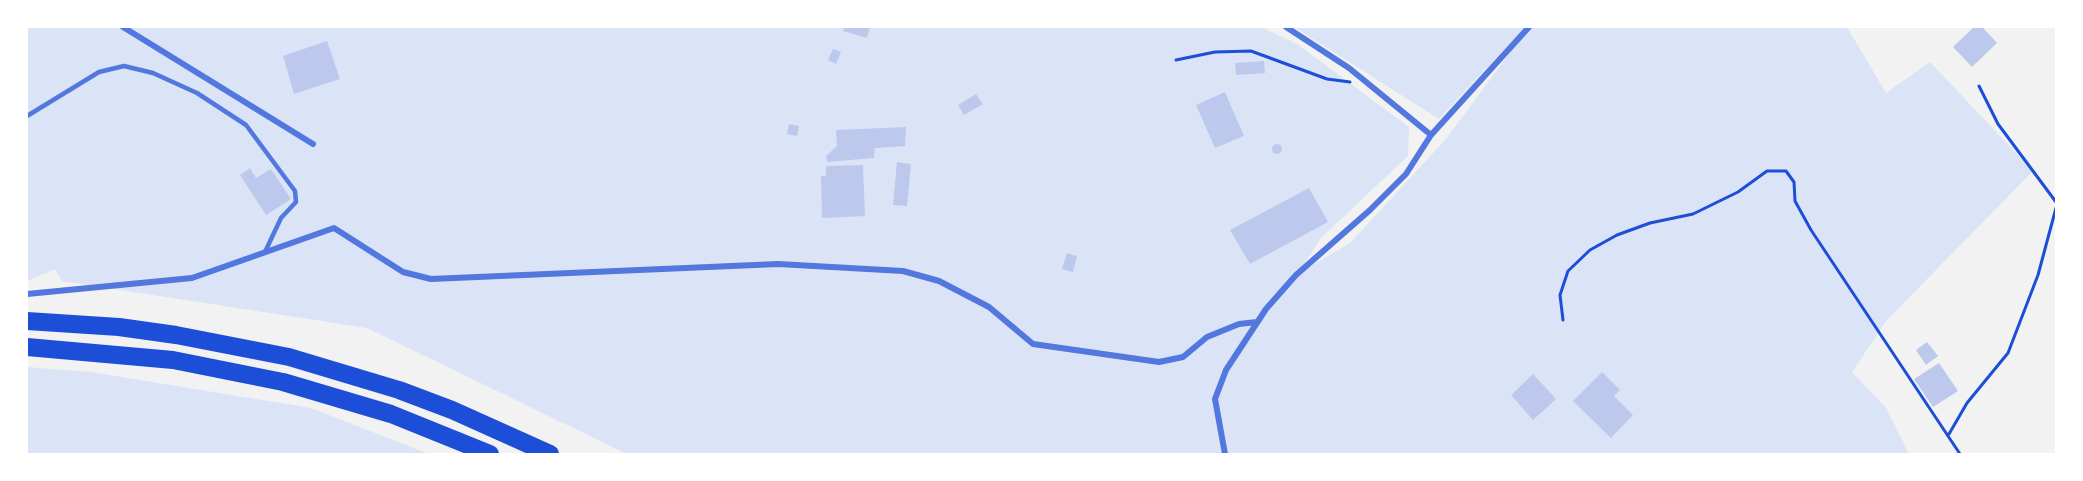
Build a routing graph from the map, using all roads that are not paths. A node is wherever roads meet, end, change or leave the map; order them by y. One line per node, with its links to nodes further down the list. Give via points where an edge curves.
1 (123, 27): 6 (street)
2 (1286, 27): 5 (street, via 1364,79)
3 (1529, 27): 5 (street)
4 (27, 116): 7 (lane, via 99,72 124,66 153,73 197,93 246,125 295,191 296,202 282,218)
5 (1431, 135): 10 (street, via 1406,174 1296,275)
6 (313, 144)
7 (264, 254): 8 (street, via 192,278); 10 (street, via 334,228 403,272 431,279 778,264 903,271 939,281 989,307 1033,344 1159,362 1183,357 1207,337 1239,324)
8 (27, 294)
9 (27, 321): 13 (highway, via 119,327 289,357 399,390)
10 (1257, 322): 14 (street, via 1227,370 1215,399)
11 (27, 347): 12 (highway, via 173,360 283,382 391,414)
12 (490, 454)
13 (550, 454)
14 (1225, 454)

